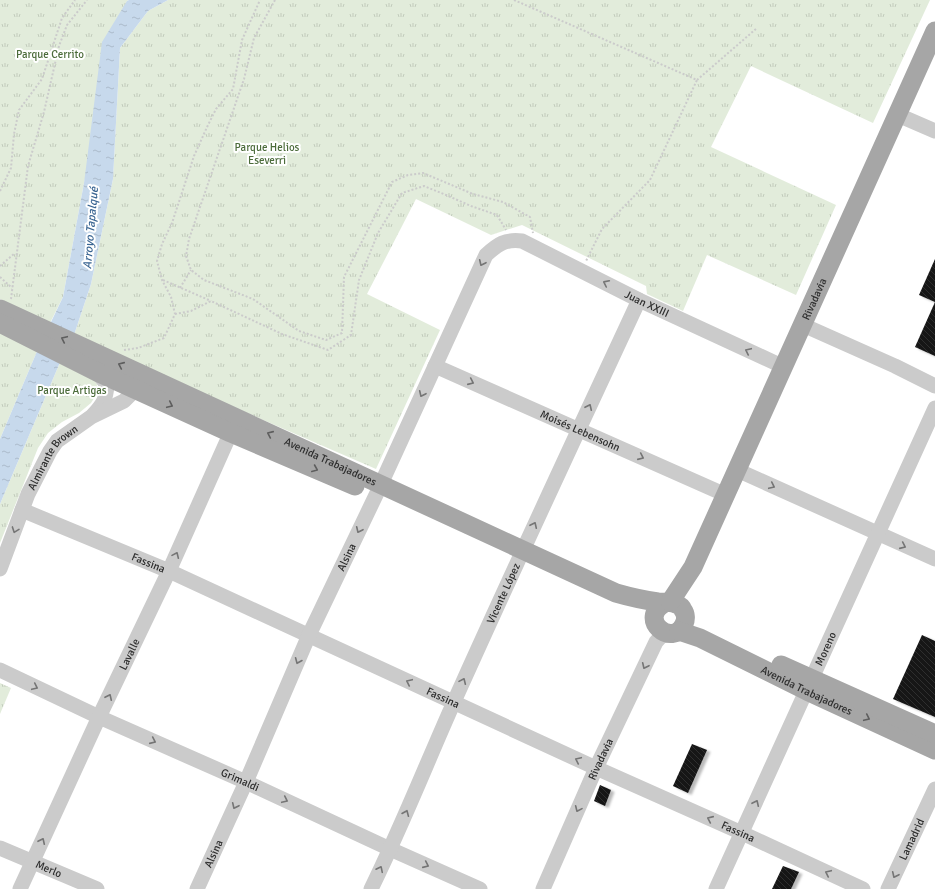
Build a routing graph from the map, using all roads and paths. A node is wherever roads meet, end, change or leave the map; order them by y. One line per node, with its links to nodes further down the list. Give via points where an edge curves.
1 (75, 0): 12 (path, via 62,18 42,79 19,110 11,168)
2 (87, 0): 15 (path, via 67,25 59,46 28,166)
3 (260, 0): 20 (path, via 242,40 233,89 216,109 208,125 162,244 157,261)
4 (275, 0): 17 (path, via 254,38 242,86 189,239 186,256)
5 (514, 0): 9 (path)
6 (757, 28): 9 (path)
7 (935, 31): 8 (main road, Rivadavia)
8 (930, 57): 10 (main road, Rivadavia)
9 (697, 80): 18 (path, via 650,180 602,229)
10 (898, 115): 11 (street); 27 (main road, Rivadavia)
11 (935, 131)
12 (0, 191)
13 (511, 240): 14 (street, Juan XXIII, via 522,241); 24 (path, via 497,215 424,186 402,193 378,233 360,280 351,335 328,350 282,334); 30 (street, Alsina, one-way to 30, via 497,244 486,255)
14 (536, 248): 17 (path, via 530,217 503,202 473,194 423,173 408,175 392,182 344,277 342,333 326,340 299,331 253,299 204,280); 18 (street, Juan XXIII)
15 (16, 252): 16 (path); 21 (path)
16 (0, 266)
17 (191, 270): 22 (path)
18 (581, 271): 23 (street, Juan XXIII, one-way to 18)
19 (0, 277): 21 (path)
20 (162, 280): 22 (path); 25 (path)
21 (12, 288): 26 (path)
22 (180, 288): 24 (path)
23 (639, 300): 31 (street, Juan XXIII, one-way to 23); 37 (street, Vicente López, one-way to 23)
24 (211, 301): 25 (path, via 191,311)
25 (175, 314): 28 (path, via 164,338 138,348)
26 (5, 315): 29 (main road, Avenida Trabajadores)
27 (802, 326): 31 (main road, Rivadavia); 33 (street, via 898,361)
28 (122, 350)
29 (95, 365): 32 (main road, Avenida Trabajadores); 35 (street, via 107,385 103,405)
30 (435, 366): 37 (street, Moisés Lebensohn, one-way to 37); 39 (street, Alsina, one-way to 39)
31 (784, 367): 38 (main road, Rivadavia)
32 (139, 382): 35 (street, Almirante Brown, via 124,401); 36 (main road, Avenida Trabajadores)
33 (935, 386)
34 (935, 408): 42 (street, Moreno)
35 (91, 417): 41 (street, Almirante Brown, via 50,450)
36 (234, 426): 39 (main road, Avenida Trabajadores); 46 (street, Lavalle, one-way to 36)
37 (578, 430): 40 (street, Moisés Lebensohn, one-way to 40); 43 (street, Vicente López, one-way to 37)
38 (737, 470): 40 (main road, Rivadavia); 42 (street, one-way to 42)
39 (379, 490): 43 (main road, Avenida Trabajadores); 48 (street, Alsina, one-way to 48)
40 (726, 495): 47 (main road, Rivadavia, via 693,567 686,592)
41 (22, 510): 45 (street, Almirante Brown, one-way to 45); 46 (street, Fassina)
42 (877, 534): 44 (street, one-way to 44); 50 (street, Moreno)
43 (521, 554): 47 (main road, Avenida Trabajadores, via 616,593 637,599); 51 (street, Vicente López, one-way to 43)
44 (935, 559)
45 (0, 569)
46 (169, 571): 48 (street, Fassina); 52 (street, Lavalle, one-way to 46)
47 (672, 617): 50 (main road, Avenida Trabajadores, via 700,638); 55 (street, Rivadavia, one-way to 55, via 656,642)
48 (310, 635): 51 (street, Fassina, one-way to 48); 56 (street, Alsina, one-way to 56)
49 (0, 670): 52 (street, Grimaldi, one-way to 52)
50 (810, 685): 53 (main road, Avenida Trabajadores); 54 (main road, Avenida Trabajadores, one-way to 54); 58 (street, Moreno, one-way to 50)
51 (454, 702): 55 (street, Fassina, one-way to 51); 60 (street, Vicente López, one-way to 51)
52 (99, 717): 56 (street, Grimaldi, one-way to 56); 61 (street, Lavalle, one-way to 52)
53 (935, 734)
54 (935, 750)
55 (596, 768): 58 (street, Fassina, one-way to 55); 67 (street, Rivadavia, one-way to 67)
56 (246, 782): 60 (street, Grimaldi, one-way to 60); 64 (street, Alsina, one-way to 64)
57 (935, 789): 70 (street, Lamadrid, one-way to 70)
58 (742, 833): 68 (street, Moreno); 69 (street, Fassina, one-way to 58)
59 (0, 848): 61 (street, Merlo)
60 (390, 849): 65 (street, Vicente López, one-way to 60); 66 (street, Grimaldi, one-way to 66)
61 (32, 862): 62 (street, Lavalle); 63 (street, Merlo)
62 (20, 889)
63 (97, 889)
64 (197, 889)
65 (371, 889)
66 (480, 889)
67 (543, 889)
68 (716, 889)
69 (863, 889)
70 (888, 889)

